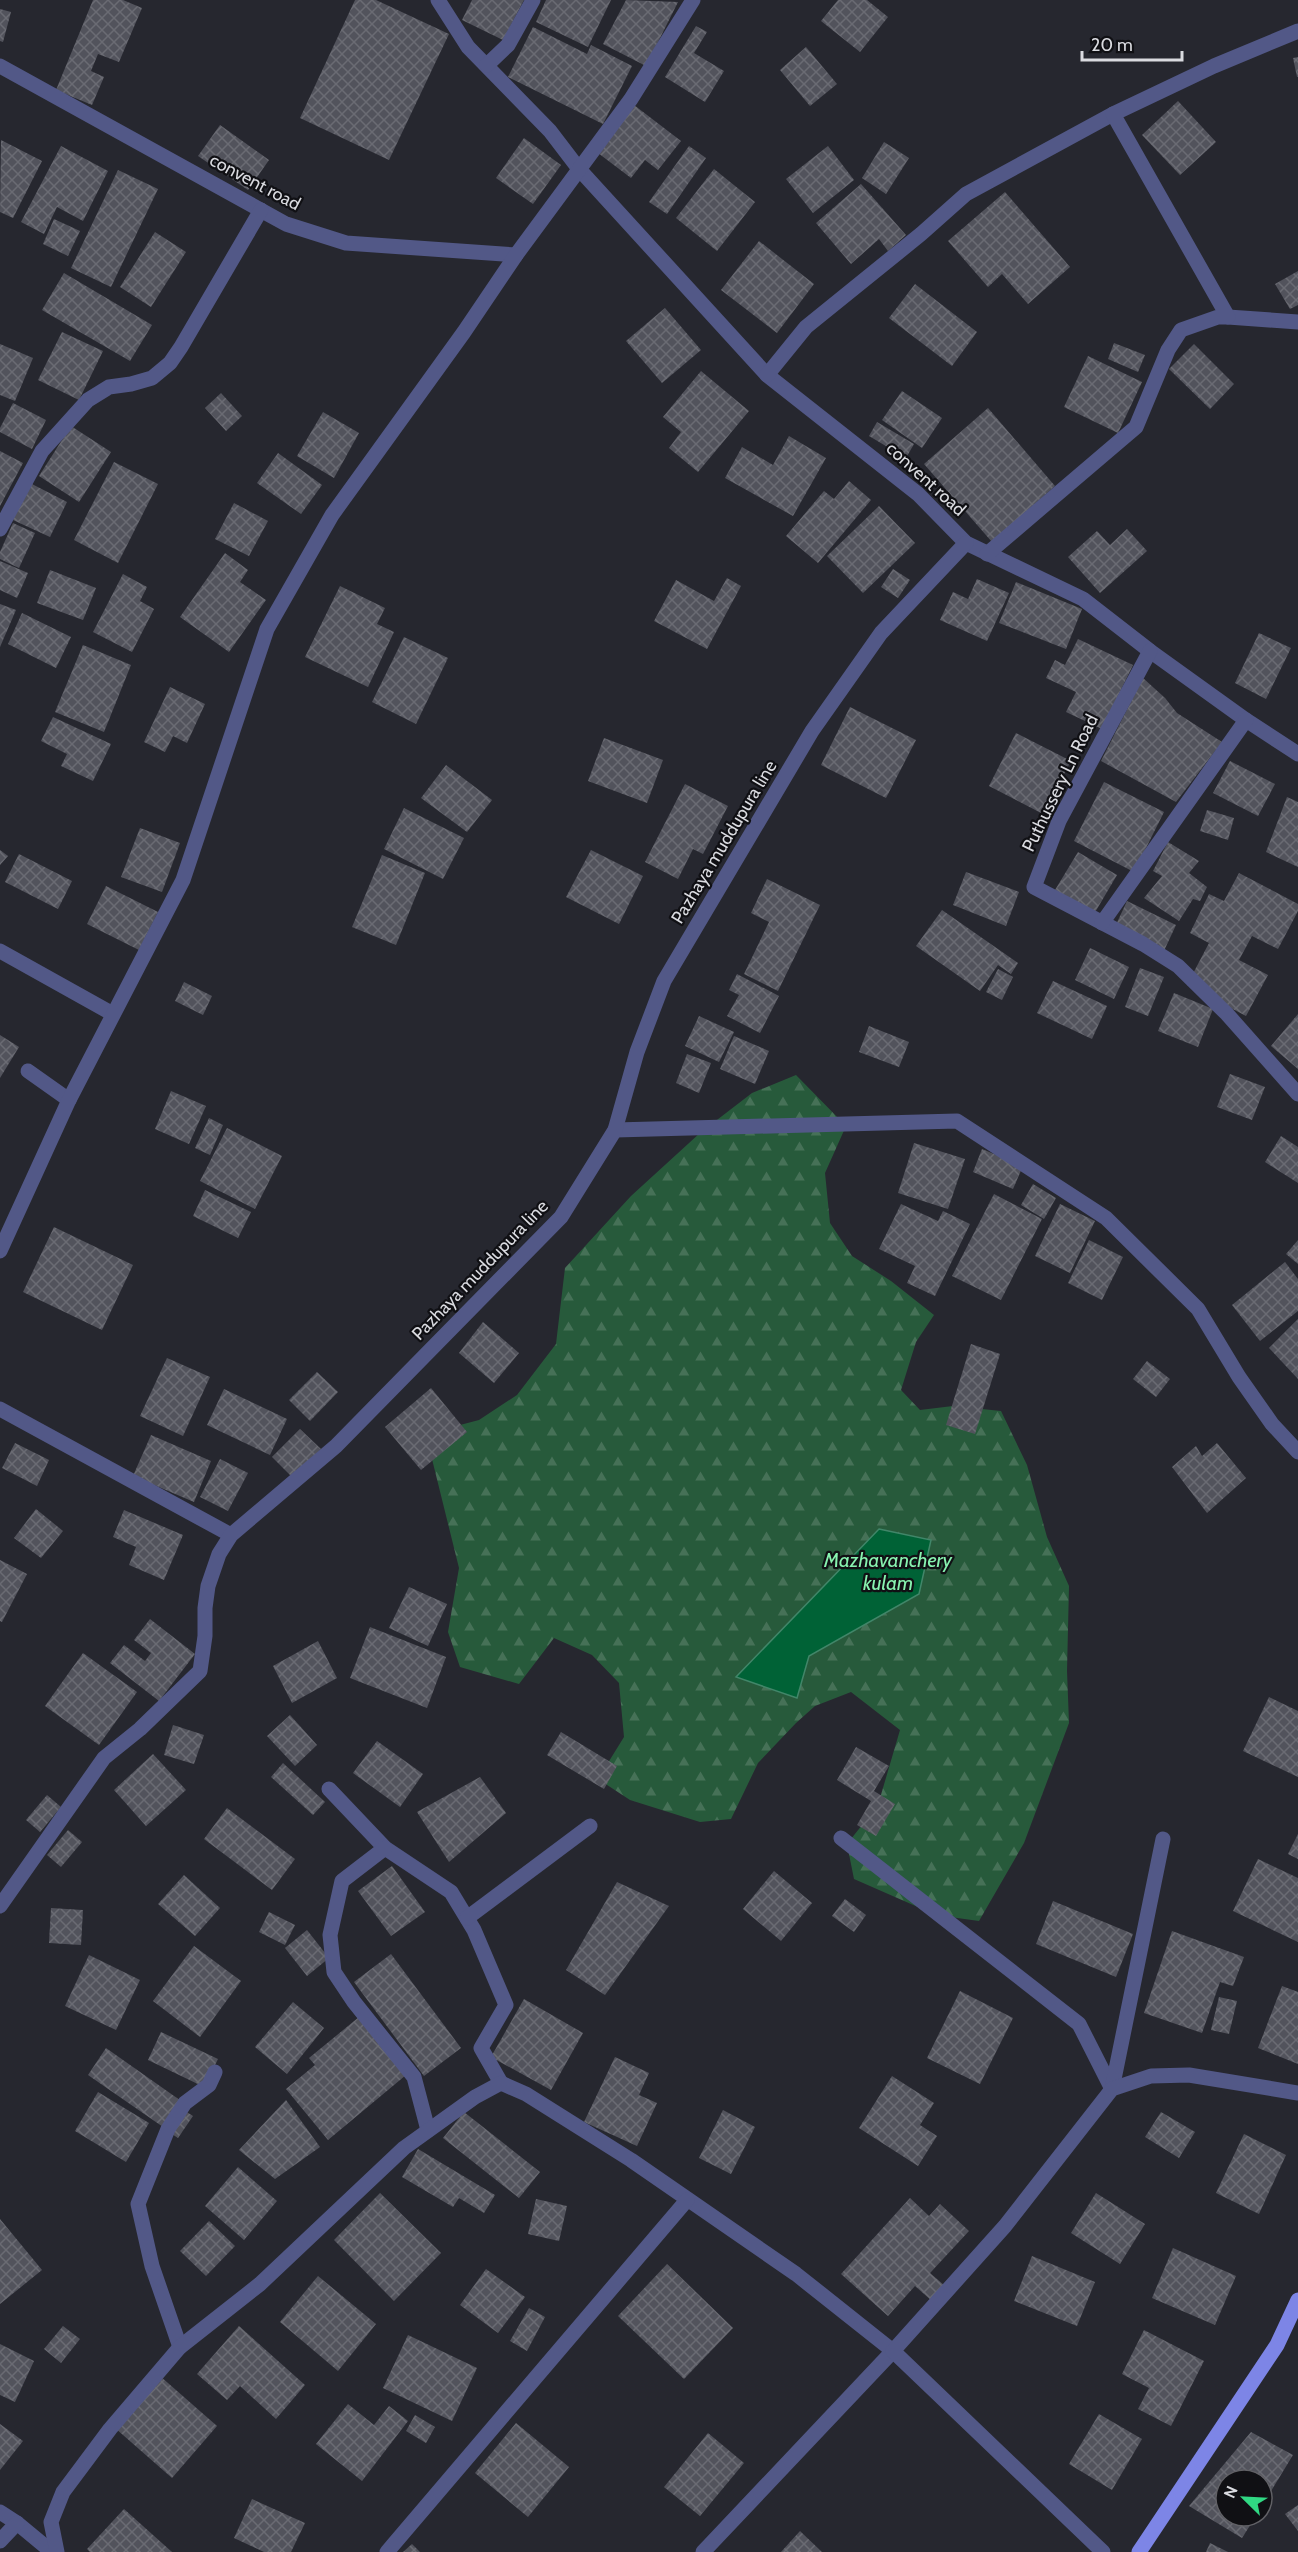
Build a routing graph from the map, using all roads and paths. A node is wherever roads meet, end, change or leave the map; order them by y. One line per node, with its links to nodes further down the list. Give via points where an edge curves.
1 (438, 0): 5 (street, convent road, via 468,47)
2 (532, 0): 5 (street, via 508,45)
3 (693, 0): 8 (street, via 631,99)
4 (1298, 31): 7 (street)
5 (487, 65): 8 (street, convent road, via 550,131)
6 (0, 66): 9 (street, convent road)
7 (1113, 114): 11 (street); 13 (street, via 966,194 806,327)
8 (579, 169): 10 (street); 13 (street, convent road)
9 (261, 210): 10 (street, convent road, via 286,224 346,243); 14 (street, via 170,363 152,378 109,387 88,400 42,451)
10 (516, 255): 22 (street, via 332,515 267,629 183,880)
11 (1228, 317): 12 (street); 16 (street, via 1181,330 1168,350 1136,427)
12 (1298, 322)
13 (767, 375): 15 (street, convent road, via 918,494)
14 (0, 529)
15 (966, 543): 16 (street, convent road); 26 (street, Pazhaya muddupura line, via 881,633 806,741 664,981 637,1052)
16 (987, 554): 17 (street, convent road, via 1083,599)
17 (1150, 651): 18 (street, convent road); 20 (street, Puthussery Ln Road, via 1059,821 1034,887)
18 (1246, 720): 19 (street, convent road); 20 (street)
19 (1298, 754)
20 (1102, 923): 24 (street, Puthussery Ln Road, via 1178,966)
21 (0, 951): 22 (street)
22 (113, 1014): 25 (street)
23 (28, 1071): 25 (street)
24 (1298, 1094)
25 (69, 1100): 27 (street)
26 (615, 1130): 29 (street, via 957,1121 1106,1218 1198,1309 1239,1377 1272,1424); 30 (street, Pazhaya muddupura line, via 561,1217 336,1446)
27 (0, 1251)
28 (0, 1409): 30 (street)
29 (1298, 1452)
30 (231, 1535): 36 (street, Pazhaya muddupura line, via 219,1554 208,1587 200,1671 105,1758)
31 (329, 1789): 35 (street)
32 (590, 1826): 37 (street)
33 (841, 1838): 40 (street, via 1079,2024)
34 (1163, 1839): 40 (street)
35 (385, 1848): 37 (street, via 451,1892); 42 (street, via 342,1881 330,1935 334,1972 414,2077)
36 (0, 1906)
37 (467, 1918): 39 (street, via 506,2005 481,2048)
38 (215, 2072): 45 (street, via 209,2085 185,2103 168,2129 138,2204 152,2266)
39 (501, 2084): 42 (street); 43 (street, via 526,2094)
40 (1112, 2089): 41 (street, via 1150,2076 1189,2075); 46 (street, via 1005,2226)
41 (1298, 2093)
42 (428, 2130): 45 (street, via 260,2284)
43 (687, 2200): 46 (street, via 796,2274); 52 (street)
44 (1298, 2300): 55 (main road, via 1277,2344)
45 (180, 2347): 51 (street, via 63,2492 51,2522)
46 (893, 2351): 53 (street); 54 (street)
47 (0, 2512): 48 (street)
48 (17, 2523): 49 (street); 50 (street)
49 (0, 2541)
50 (52, 2552)
51 (57, 2552)
52 (387, 2552)
53 (703, 2552)
54 (1103, 2552)
55 (1139, 2552)

